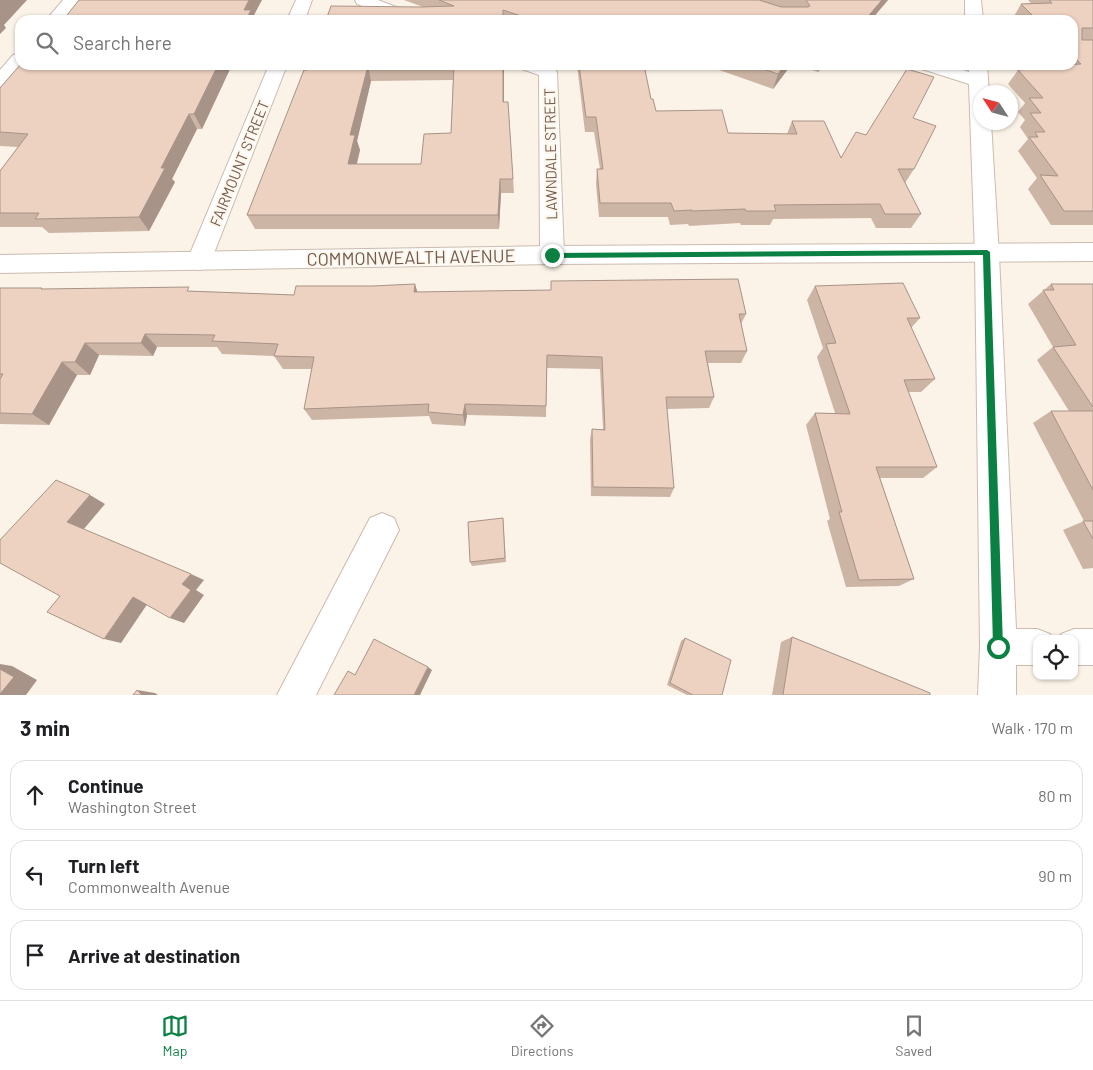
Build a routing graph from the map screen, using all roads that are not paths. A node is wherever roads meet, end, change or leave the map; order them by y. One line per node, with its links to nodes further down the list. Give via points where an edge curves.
1 (72, 0): 5 (street)
2 (304, 0): 6 (street)
3 (363, 0): 7 (street)
4 (972, 0): 8 (street)
5 (58, 15)
6 (298, 15)
7 (401, 15)
8 (974, 15)
9 (15, 64): 14 (street)
10 (276, 70): 18 (street, FAIRMOUNT STREET)
11 (543, 70): 17 (street, LAWNDALE STREET, via 548,72)
12 (960, 70): 13 (street)
13 (978, 73): 15 (street)
14 (0, 81)
15 (987, 252): 16 (street, COMMONWEALTH AVENUE); 17 (street, COMMONWEALTH AVENUE); 21 (street)
16 (1093, 252)
17 (552, 255): 18 (street, COMMONWEALTH AVENUE)
18 (199, 261): 19 (street, COMMONWEALTH AVENUE)
19 (0, 264)
20 (382, 530): 25 (street)
21 (998, 647): 22 (street); 26 (street)
22 (1033, 647)
23 (1078, 647): 24 (street)
24 (1093, 647)
25 (296, 695)
26 (997, 695)

